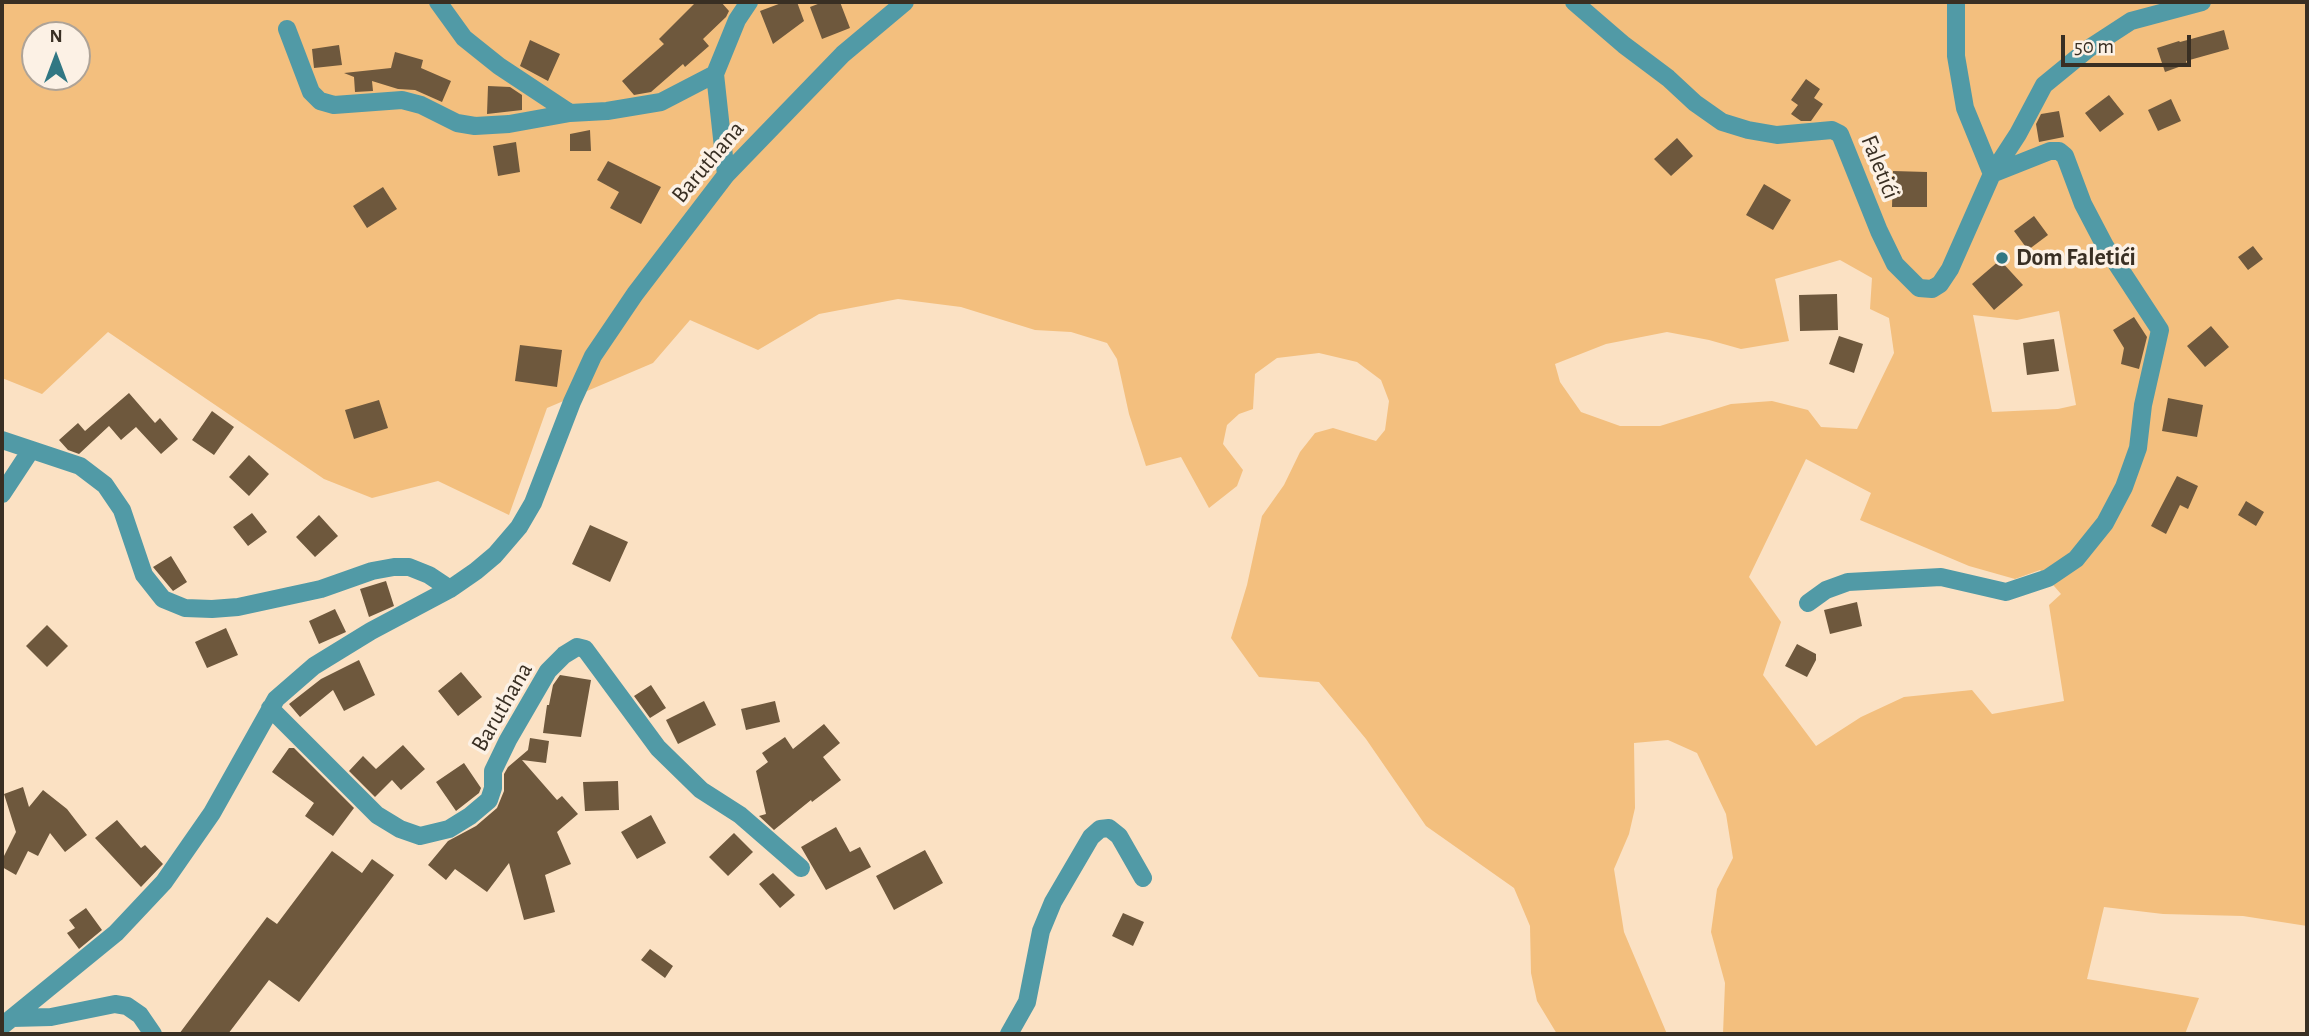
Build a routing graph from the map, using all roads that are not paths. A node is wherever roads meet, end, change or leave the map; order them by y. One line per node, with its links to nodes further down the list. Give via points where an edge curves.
1 (438, 2): 9 (street, via 464,38)
2 (749, 2): 8 (street)
3 (905, 2): 11 (street, Baruthana, via 844,54)
4 (1574, 2): 10 (street, Faletići, via 1722,122 1777,135 1832,130 1840,134 1895,264 1919,288 1932,289 1950,269)
5 (1956, 2): 10 (street, via 1956,57 1965,108)
6 (2202, 2): 10 (street, Faletići, via 2131,21 2056,74 2044,85)
7 (287, 29): 9 (street, via 311,92 320,101 402,100 475,126)
8 (715, 74): 9 (street, via 661,102); 11 (street)
9 (570, 113)
10 (1992, 174): 16 (street, via 2050,151 2065,156 2105,246 2160,330 2138,448 2124,486 2105,523 2076,559 2048,578 2006,592 1941,577 1848,582)
11 (726, 175): 15 (street, Baruthana, via 593,356 519,527 495,555)
12 (2, 440): 13 (street)
13 (27, 449): 14 (street); 15 (street, via 80,466 105,485 122,510 144,575 163,599 185,608 262,602 394,567 409,567)
14 (2, 494)
15 (450, 589): 17 (street, Baruthana, via 314,666 275,699)
16 (1808, 603)
17 (271, 708): 18 (street, Baruthana, via 377,815 420,836 449,829 489,800 493,771 548,671 570,651 585,649 659,748 701,790 740,815); 20 (street, Baruthana, via 212,813 164,882 116,933)
18 (801, 868)
19 (1143, 878): 22 (street, via 1119,836 1109,828 1091,837 1052,902 1041,931 1027,1002)
20 (7, 1022): 21 (street, via 115,1003 140,1015)
21 (153, 1034)
22 (1009, 1034)

